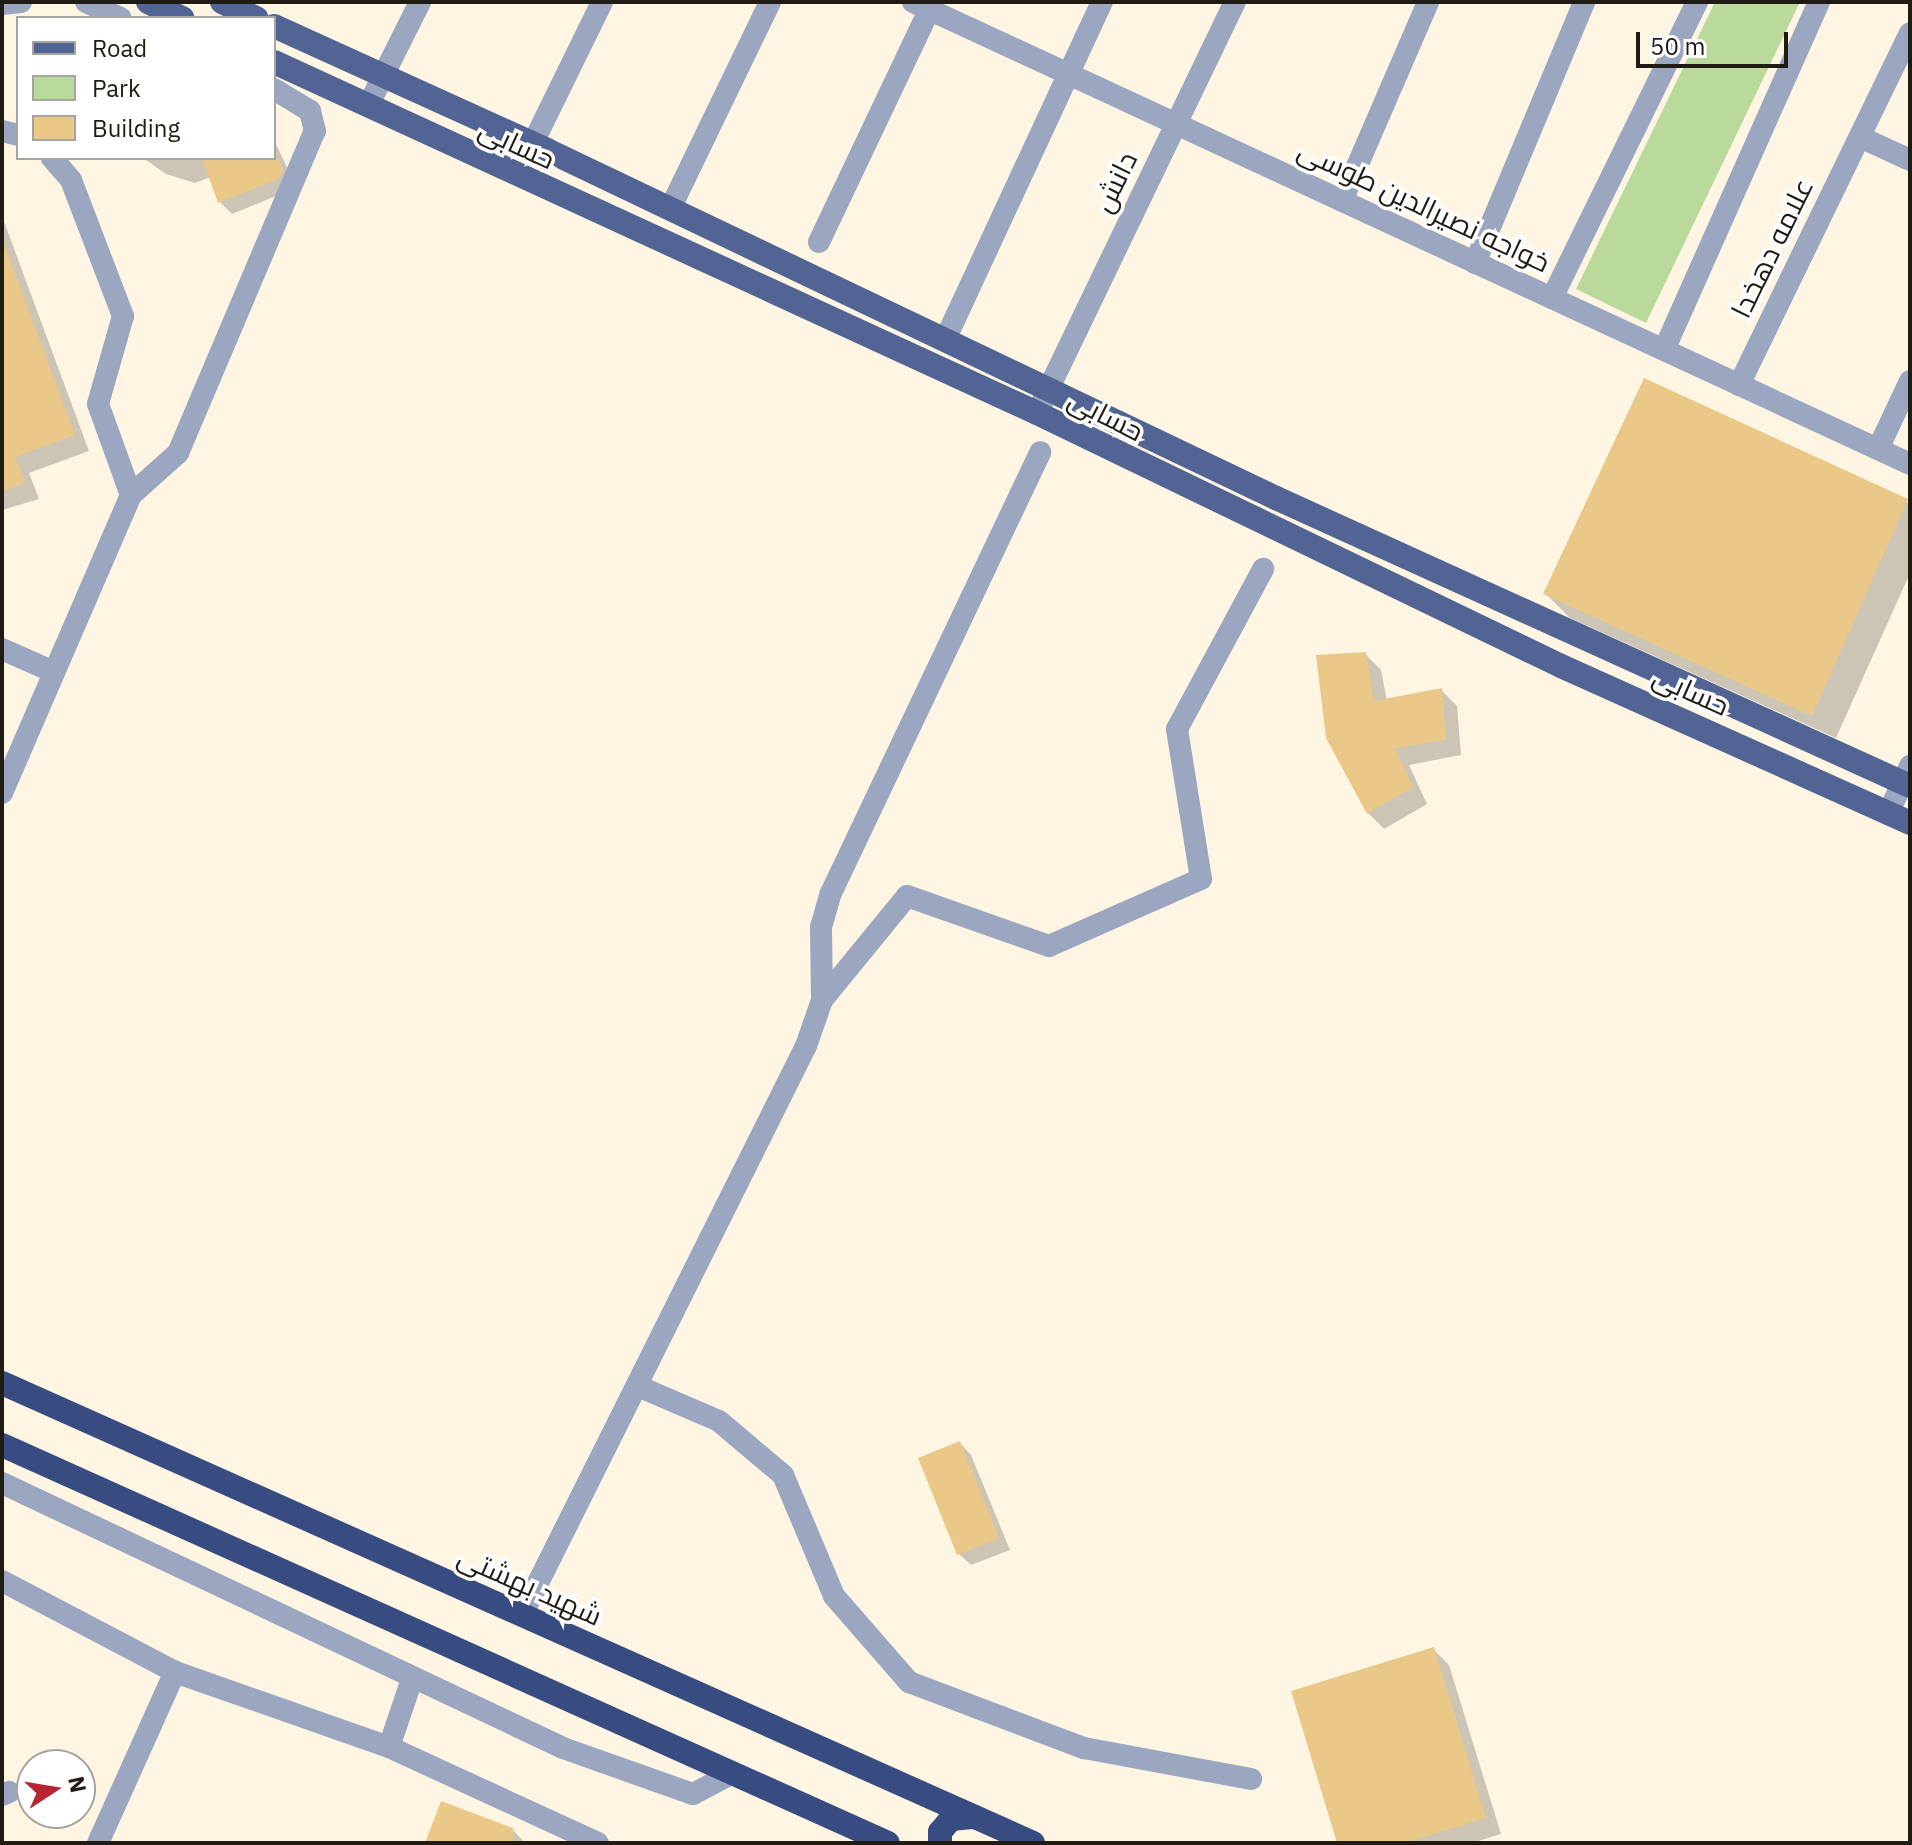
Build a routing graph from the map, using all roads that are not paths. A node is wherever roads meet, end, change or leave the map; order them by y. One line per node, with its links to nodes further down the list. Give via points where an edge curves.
1 (21, 2): 14 (street)
2 (86, 2): 16 (street)
3 (148, 2): 17 (main road)
4 (420, 2): 23 (street)
5 (602, 2): 28 (street)
6 (770, 2): 32 (street)
7 (1102, 2): 22 (street)
8 (1235, 2): 26 (street, دانش)
9 (1428, 2): 31 (street)
10 (1583, 2): 34 (street)
11 (1697, 2): 35 (street)
12 (1819, 2): 37 (street)
13 (227, 3): 18 (main road)
14 (2, 4)
15 (925, 5): 22 (street, خواجه نصیرالدین طوسی); 33 (street)
16 (117, 16)
17 (178, 16)
18 (253, 16)
19 (276, 27): 23 (main road, حسابی)
20 (1910, 33): 27 (street, علامه دهخدا)
21 (276, 63): 25 (main road, حسابی)
22 (1068, 74): 26 (street, خواجه نصیرالدین طوسی); 36 (street)
23 (385, 76): 25 (street); 28 (main road, حسابی)
24 (276, 90): 45 (street, via 310,111 315,131 178,453)
25 (368, 106): 41 (main road, حسابی)
26 (1176, 124): 31 (street, خواجه نصیرالدین طوسی); 40 (street, دانش)
27 (1860, 137): 30 (street); 39 (street, علامه دهخدا)
28 (533, 143): 32 (main road, حسابی)
29 (54, 160): 45 (street, via 71,180 123,316 98,404)
30 (1910, 160)
31 (1342, 201): 34 (street, خواجه نصیرالدین طوسی)
32 (670, 209): 36 (main road, حسابی)
33 (819, 242)
34 (1475, 263): 35 (street, خواجه نصیرالدین طوسی)
35 (1552, 298): 37 (street, خواجه نصیرالدین طوسی)
36 (945, 340): 40 (main road, حسابی)
37 (1664, 350): 39 (street, خواجه نصیرالدین طوسی)
38 (1910, 381): 42 (street)
39 (1739, 385): 42 (street, خواجه نصیرالدین طوسی)
40 (1050, 388): 41 (street, دانش); 49 (main road, حسابی, via 1578,638)
41 (1037, 413): 51 (main road, حسابی, via 1295,542)
42 (1878, 449): 44 (street, خواجه نصیرالدین طوسی)
43 (1040, 452): 52 (street, via 831,893 821,927)
44 (1910, 464)
45 (131, 495): 48 (street)
46 (1263, 569): 52 (street, via 1177,729 1201,879 1049,946 907,896)
47 (2, 649): 48 (street)
48 (54, 672): 50 (street)
49 (1907, 778): 51 (street)
50 (2, 793)
51 (1899, 819)
52 (822, 1000): 54 (street, via 806,1046)
53 (2, 1383): 58 (highway, شهید بهشتی)
54 (640, 1387): 58 (street); 63 (street, via 719,1421 783,1475 834,1596 909,1682 1084,1748)
55 (2, 1445): 62 (highway)
56 (2, 1483): 60 (street)
57 (2, 1581): 59 (street)
58 (522, 1615): 64 (highway, شهید بهشتی)
59 (175, 1672): 61 (street); 65 (street)
60 (412, 1679): 61 (street); 62 (street, via 657,1784 693,1794)
61 (389, 1747): 66 (street)
62 (733, 1773): 67 (highway)
63 (1251, 1779)
64 (975, 1817): 68 (highway, via 951,1819 940,1832); 69 (highway, شهید بهشتی)
65 (98, 1843)
66 (598, 1843)
67 (888, 1843)
68 (940, 1843)
69 (1033, 1843)

